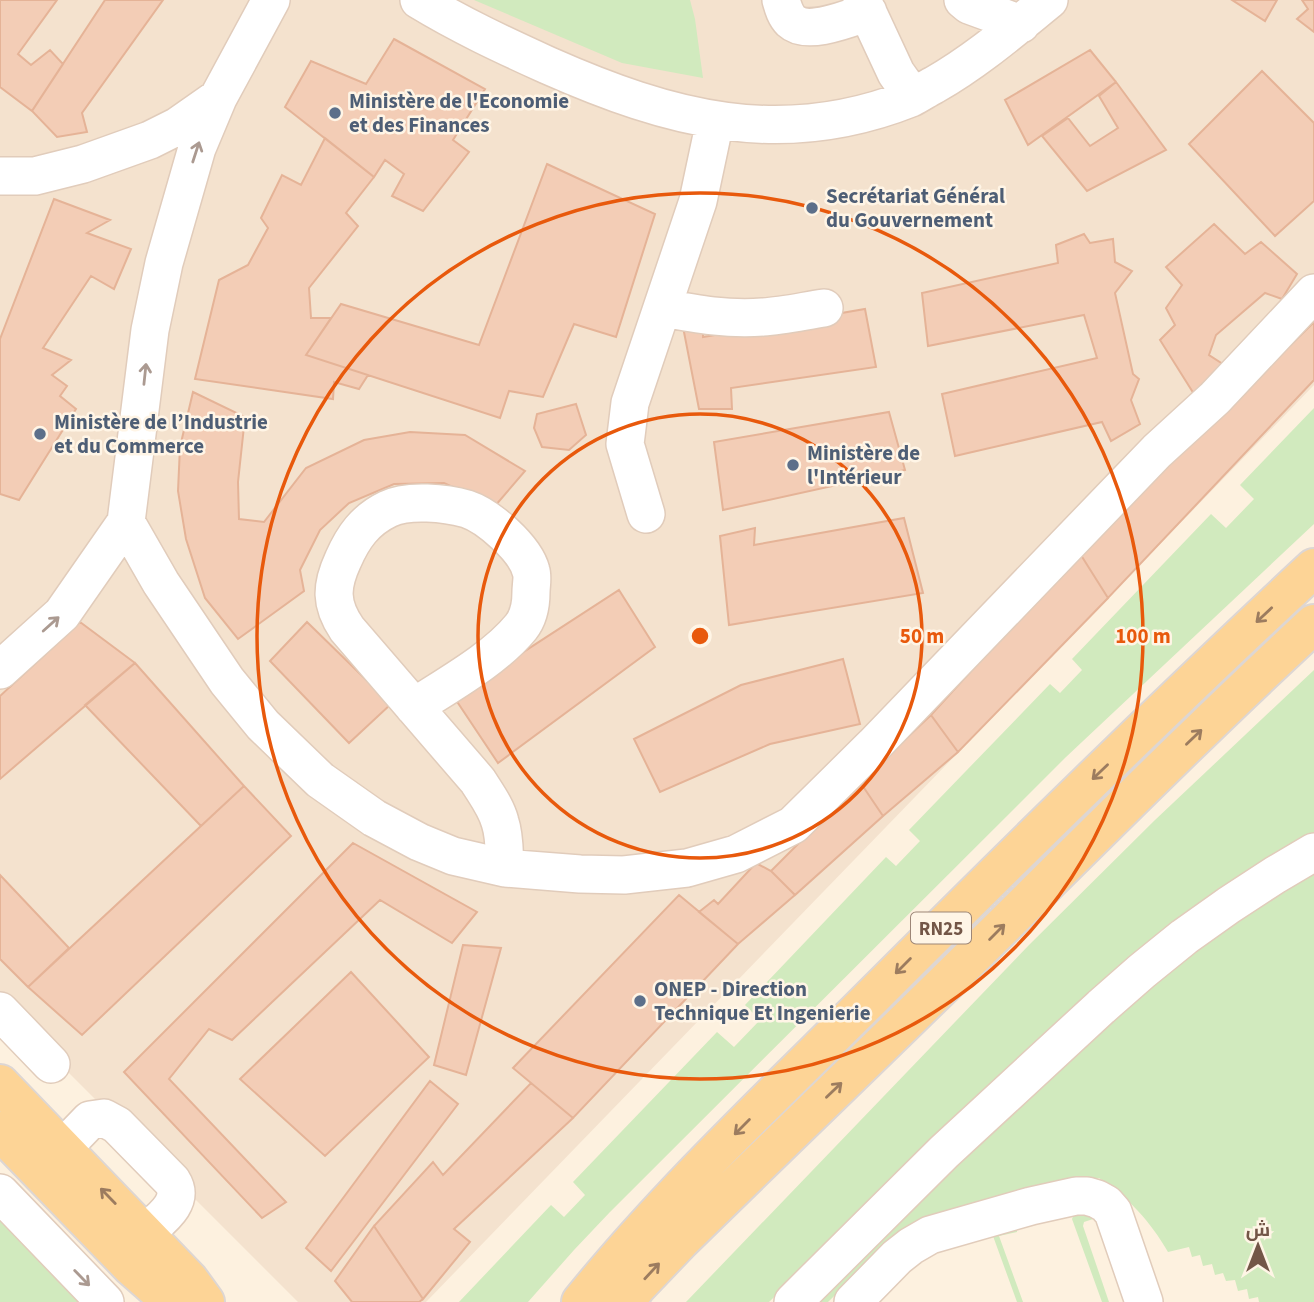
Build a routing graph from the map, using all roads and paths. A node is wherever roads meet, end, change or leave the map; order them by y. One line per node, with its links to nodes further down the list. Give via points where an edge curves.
1 (271, 0): 9 (street)
2 (419, 0): 10 (street, via 592,85)
3 (781, 0): 6 (street, via 792,22 804,27 821,26)
4 (962, 0): 7 (street)
5 (1049, 0): 7 (street)
6 (865, 6): 8 (street)
7 (1021, 24): 8 (street, via 953,74)
8 (912, 97): 10 (street, via 815,124)
9 (218, 98): 11 (street, via 150,140 83,164 35,176); 16 (street, one-way to 9, via 150,330 164,263 197,148)
10 (715, 121): 13 (street, via 698,201)
11 (0, 176)
12 (1314, 293): 22 (street, via 793,825 736,854 687,868 624,875)
13 (663, 308): 14 (street, via 734,318); 15 (street, via 626,426 625,444)
14 (824, 308)
15 (646, 514)
16 (126, 522): 19 (street, one-way to 16, via 62,614); 22 (street, via 227,681 263,725 320,780 374,818 419,842)
17 (1314, 568): 34 (main road, RN25, one-way to 34, via 1076,794 744,1125 664,1206)
18 (1314, 624): 35 (main road, RN25, one-way to 18, via 680,1241)
19 (0, 670)
20 (414, 707): 20 (street, via 338,617 335,577 353,538 369,522 390,508 443,504 470,510 519,547 532,571 531,605 523,625 500,649); 22 (street, via 493,805 500,821)
21 (1314, 852): 36 (street, via 1229,905 1132,980 944,1152)
22 (505, 869)
23 (0, 1011): 24 (street)
24 (51, 1064)
25 (0, 1084): 27 (main road)
26 (0, 1131): 29 (main road)
27 (62, 1149): 29 (main road, one-way to 27); 29 (street, via 90,1120 104,1118 117,1125 176,1186 176,1201)
28 (0, 1194): 31 (street, one-way to 31)
29 (138, 1250): 30 (main road); 32 (main road, via 144,1289)
30 (189, 1295): 33 (main road, via 213,1290)
31 (105, 1302)
32 (153, 1302)
33 (230, 1302)
34 (581, 1302)
35 (625, 1302)
36 (793, 1302)
37 (853, 1302): 38 (street, via 897,1257 930,1235 1031,1206 1087,1196 1113,1212)
38 (1144, 1302)

